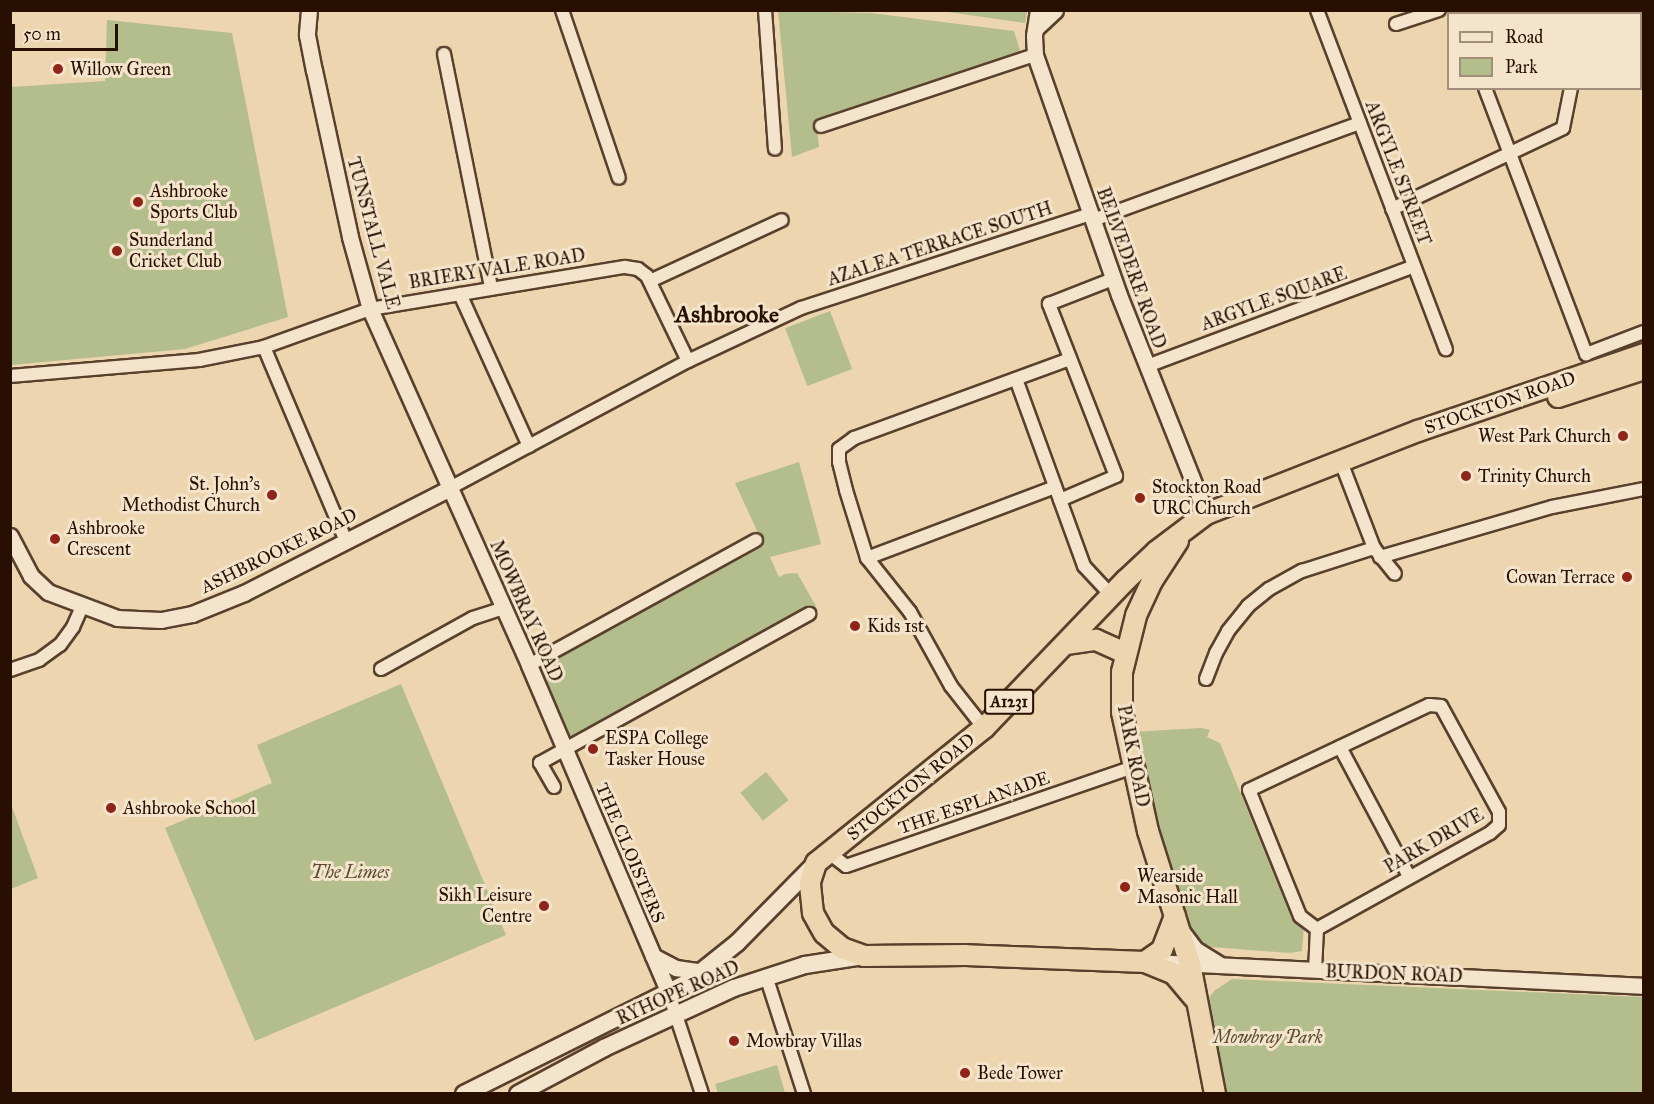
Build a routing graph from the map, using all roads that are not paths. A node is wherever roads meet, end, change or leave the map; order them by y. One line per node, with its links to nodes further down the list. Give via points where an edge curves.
1 (309, 10): 27 (street, TUNSTALL VALE, via 307,35 350,237)
2 (562, 10): 18 (street)
3 (765, 10): 16 (street)
4 (1038, 10): 9 (street, BELVEDERE ROAD)
5 (1055, 10): 9 (street)
6 (1317, 10): 14 (street, ARGYLE STREET)
7 (1439, 10): 8 (street)
8 (1396, 24)
9 (1034, 30): 11 (street, BELVEDERE ROAD)
10 (444, 54): 25 (street)
11 (1035, 55): 15 (street); 20 (street, BELVEDERE ROAD)
12 (1486, 90): 17 (street)
13 (1571, 90): 17 (street, via 1563,128)
14 (1360, 123): 19 (street, ARGYLE STREET); 20 (street, AZALEA TERRACE SOUTH)
15 (821, 126)
16 (775, 149)
17 (1508, 153): 19 (street); 28 (street, via 1586,354)
18 (619, 178)
19 (1392, 209): 22 (street, ARGYLE STREET)
20 (1091, 217): 23 (street, BELVEDERE ROAD); 32 (street, AZALEA TERRACE SOUTH, via 801,308)
21 (782, 220): 24 (street)
22 (1414, 266): 30 (street, ARGYLE STREET); 34 (street, ARGYLE SQUARE)
23 (1113, 279): 31 (street, via 1048,304); 34 (street, BELVEDERE ROAD)
24 (650, 281): 25 (street, BRIERY VALE ROAD, via 638,269 625,267); 32 (street)
25 (491, 288): 26 (street, BRIERY VALE ROAD)
26 (460, 294): 27 (street, BRIERY VALE ROAD); 37 (street)
27 (370, 309): 29 (street, BRIERY VALE ROAD); 40 (street, TUNSTALL VALE)
28 (1644, 332)
29 (264, 347): 35 (street, BRIERY VALE ROAD, via 198,360); 47 (street)
30 (1446, 349)
31 (1070, 359): 36 (street); 42 (street, via 1116,476)
32 (688, 361): 37 (street, AZALEA TERRACE SOUTH)
33 (1643, 365): 38 (highway, STOCKTON ROAD / A1231, via 1418,431)
34 (1147, 366): 43 (street, BELVEDERE ROAD)
35 (10, 376)
36 (1016, 379): 39 (street); 49 (street, via 854,438 839,449 846,490)
37 (529, 446): 40 (street, AZALEA TERRACE SOUTH)
38 (1349, 459): 43 (highway, STOCKTON ROAD / A1231); 48 (street)
39 (1055, 487): 42 (street); 49 (street)
40 (450, 488): 47 (street, ASHBROOKE ROAD); 54 (street, MOWBRAY ROAD)
41 (1644, 489): 48 (street, via 1552,507)
42 (1060, 500): 52 (street, via 1084,566)
43 (1206, 514): 44 (highway, STOCKTON ROAD / A1231)
44 (1188, 527): 50 (highway, STOCKTON ROAD / A1231); 52 (highway, STOCKTON ROAD / A1231)
45 (10, 536): 53 (street, ASHBROOKE ROAD, via 35,582)
46 (756, 540): 58 (street)
47 (346, 541): 53 (street, ASHBROOKE ROAD, via 244,593 184,616 131,620)
48 (1377, 552): 51 (street); 61 (street, via 1302,571 1269,589 1248,606 1228,631)
49 (867, 558): 62 (street, via 910,612 951,686)
50 (1163, 565): 57 (highway, PARK ROAD / A1231, via 1139,607)
51 (1395, 574)
52 (1111, 595): 56 (highway, STOCKTON ROAD / A1231)
53 (82, 607): 60 (street, via 60,645 39,660)
54 (503, 608): 58 (street, MOWBRAY ROAD); 59 (street, via 473,618)
55 (809, 614): 64 (street)
56 (1066, 644): 57 (highway, via 1096,640); 62 (highway, STOCKTON ROAD / A1231)
57 (1125, 653): 65 (highway, PARK ROAD / A1231, via 1122,712)
58 (529, 665): 64 (street, MOWBRAY ROAD)
59 (381, 669)
60 (10, 670)
61 (1206, 679)
62 (984, 728): 67 (highway, STOCKTON ROAD / A1231)
63 (1340, 747): 68 (street); 68 (street, PARK DRIVE, via 1429,705 1441,706 1451,721 1500,820 1490,833); 71 (street, via 1248,790 1300,916)
64 (565, 750): 66 (street, via 540,763); 72 (street, THE CLOISTERS)
65 (1134, 767): 67 (street, THE ESPLANADE, via 846,866); 69 (highway, PARK ROAD / A1231, via 1148,831)
66 (554, 787)
67 (822, 858): 70 (main road, STOCKTON ROAD); 73 (highway, A1231, via 809,893 817,923 832,941)
68 (1409, 876): 71 (street, PARK DRIVE)
69 (1175, 916): 74 (highway, via 1162,950); 75 (highway, PARK ROAD / A1231); 76 (street, PARK ROAD, via 1195,948)
70 (752, 927): 78 (main road, RYHOPE ROAD)
71 (1317, 929): 77 (street)
72 (653, 956): 78 (street, via 676,968); 81 (street, THE CLOISTERS)
73 (864, 956): 74 (highway, BURDON ROAD / A1231, via 966,955); 79 (main road, RYHOPE ROAD)
74 (1145, 962): 75 (street, BURDON ROAD); 82 (highway, A1231, via 1174,974)
75 (1190, 964): 76 (street, BURDON ROAD); 82 (highway, PARK ROAD / A1231)
76 (1227, 967): 77 (street, BURDON ROAD)
77 (1315, 971): 80 (street, BURDON ROAD)
78 (704, 972): 81 (main road, RYHOPE ROAD)
79 (766, 976): 83 (main road, RYHOPE ROAD); 87 (street)
80 (1644, 986)
81 (669, 994): 83 (street); 84 (main road, RYHOPE ROAD)
82 (1198, 1006): 88 (highway, PARK ROAD / A1231)
83 (676, 1014): 85 (main road, RYHOPE ROAD); 86 (street)
84 (464, 1094)
85 (518, 1094)
86 (702, 1094)
87 (804, 1094)
88 (1215, 1094)

